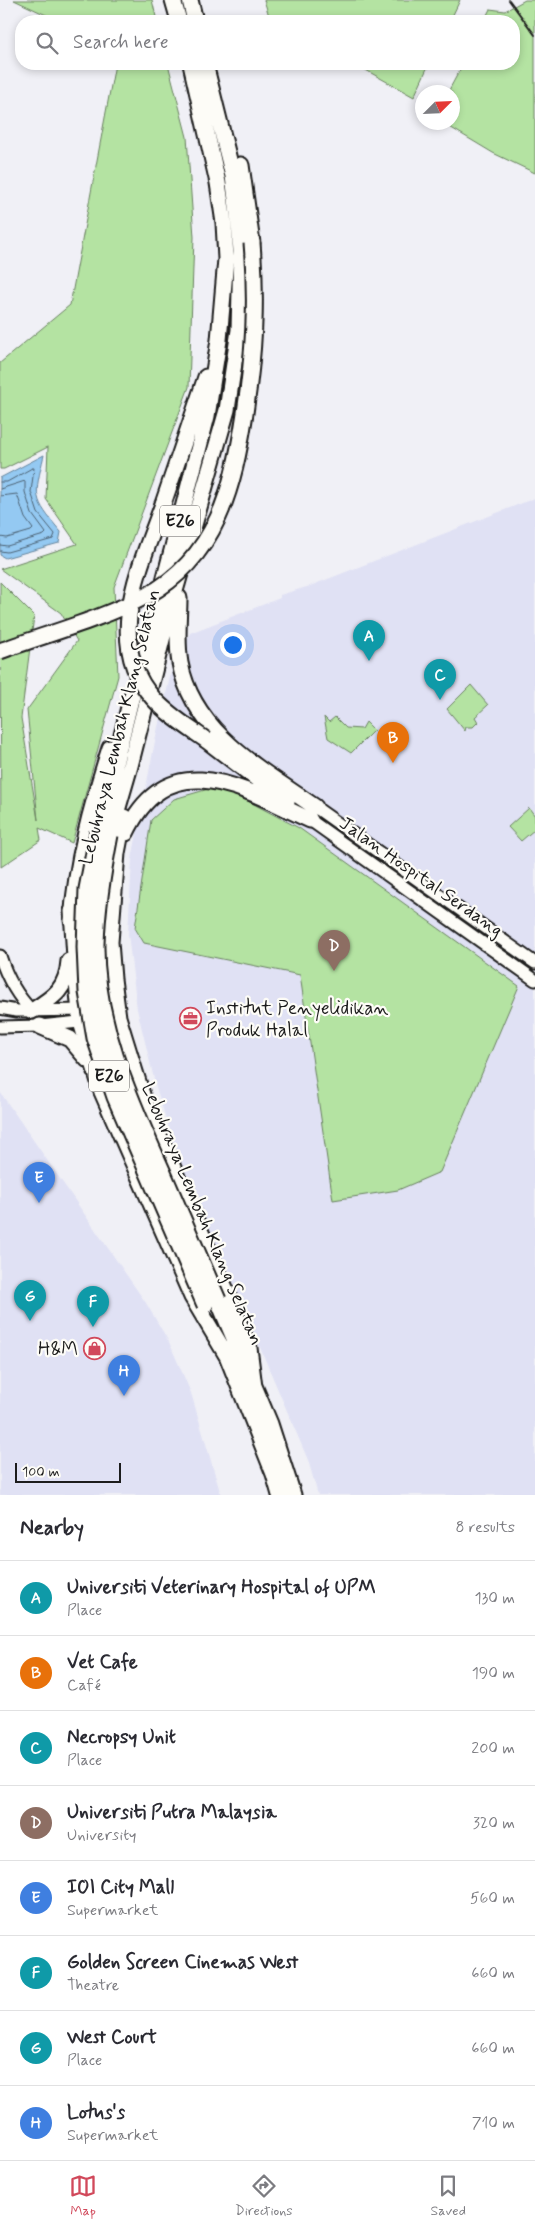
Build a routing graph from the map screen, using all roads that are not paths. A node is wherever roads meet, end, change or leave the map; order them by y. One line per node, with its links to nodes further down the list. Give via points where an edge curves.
1 (173, 0): 3 (highway)
2 (190, 2): 4 (highway)
3 (177, 15)
4 (195, 15)
5 (192, 70): 8 (highway, Lebuhraya Lembah Klang Selatan / E26, via 224,223 226,259)
6 (207, 70): 9 (highway, Lebuhraya Lembah Klang Selatan / E26, via 233,176 239,222 238,330 227,410)
7 (218, 70): 10 (highway, bridge, via 242,168 256,289 253,361 237,462 227,499 204,543 183,568 146,596)
8 (219, 340): 11 (highway, Lebuhraya Lembah Klang Selatan / E26, via 207,416); 13 (highway, bridge, via 132,592 128,628 132,661 153,698 206,740)
9 (179, 579): 12 (highway, Lebuhraya Lembah Klang Selatan / E26); 13 (highway, via 177,642 180,664 190,692 206,720 230,746)
10 (0, 651)
11 (131, 699): 14 (highway, Lebuhraya Lembah Klang Selatan / E26); 16 (highway, via 115,731 96,792)
12 (130, 766): 14 (highway, Lebuhraya Lembah Klang Selatan / E26); 15 (highway, via 129,791)
13 (312, 814): 15 (highway, via 228,783 187,780 162,790 147,801); 18 (main road, Jalan Hospital Serdang); 20 (main road, Jalan Hospital Serdang)
14 (104, 834): 28 (highway, Lebuhraya Lembah Klang Selatan / E26, bridge, via 87,889 87,992 96,1038 115,1097)
15 (117, 853): 23 (highway, via 110,942)
16 (72, 911): 22 (highway, via 66,981 52,998); 24 (highway)
17 (0, 956): 19 (main road)
18 (535, 963)
19 (2, 975): 22 (main road)
20 (535, 980)
21 (0, 1008): 22 (main road)
22 (32, 1012): 24 (main road)
23 (117, 1012): 24 (main road); 30 (highway, via 144,1101 249,1348)
24 (80, 1016): 25 (main road); 27 (highway)
25 (40, 1026): 26 (main road); 27 (highway, via 70,1039 84,1053)
26 (0, 1027)
27 (95, 1072): 29 (highway, via 192,1297)
28 (211, 1303): 29 (highway, Lebuhraya Lembah Klang Selatan / E26); 30 (highway, Lebuhraya Lembah Klang Selatan / E26)
29 (227, 1356): 31 (highway, Lebuhraya Lembah Klang Selatan / E26)
30 (254, 1387): 32 (highway, Lebuhraya Lembah Klang Selatan / E26)
31 (280, 1495)
32 (293, 1495)

